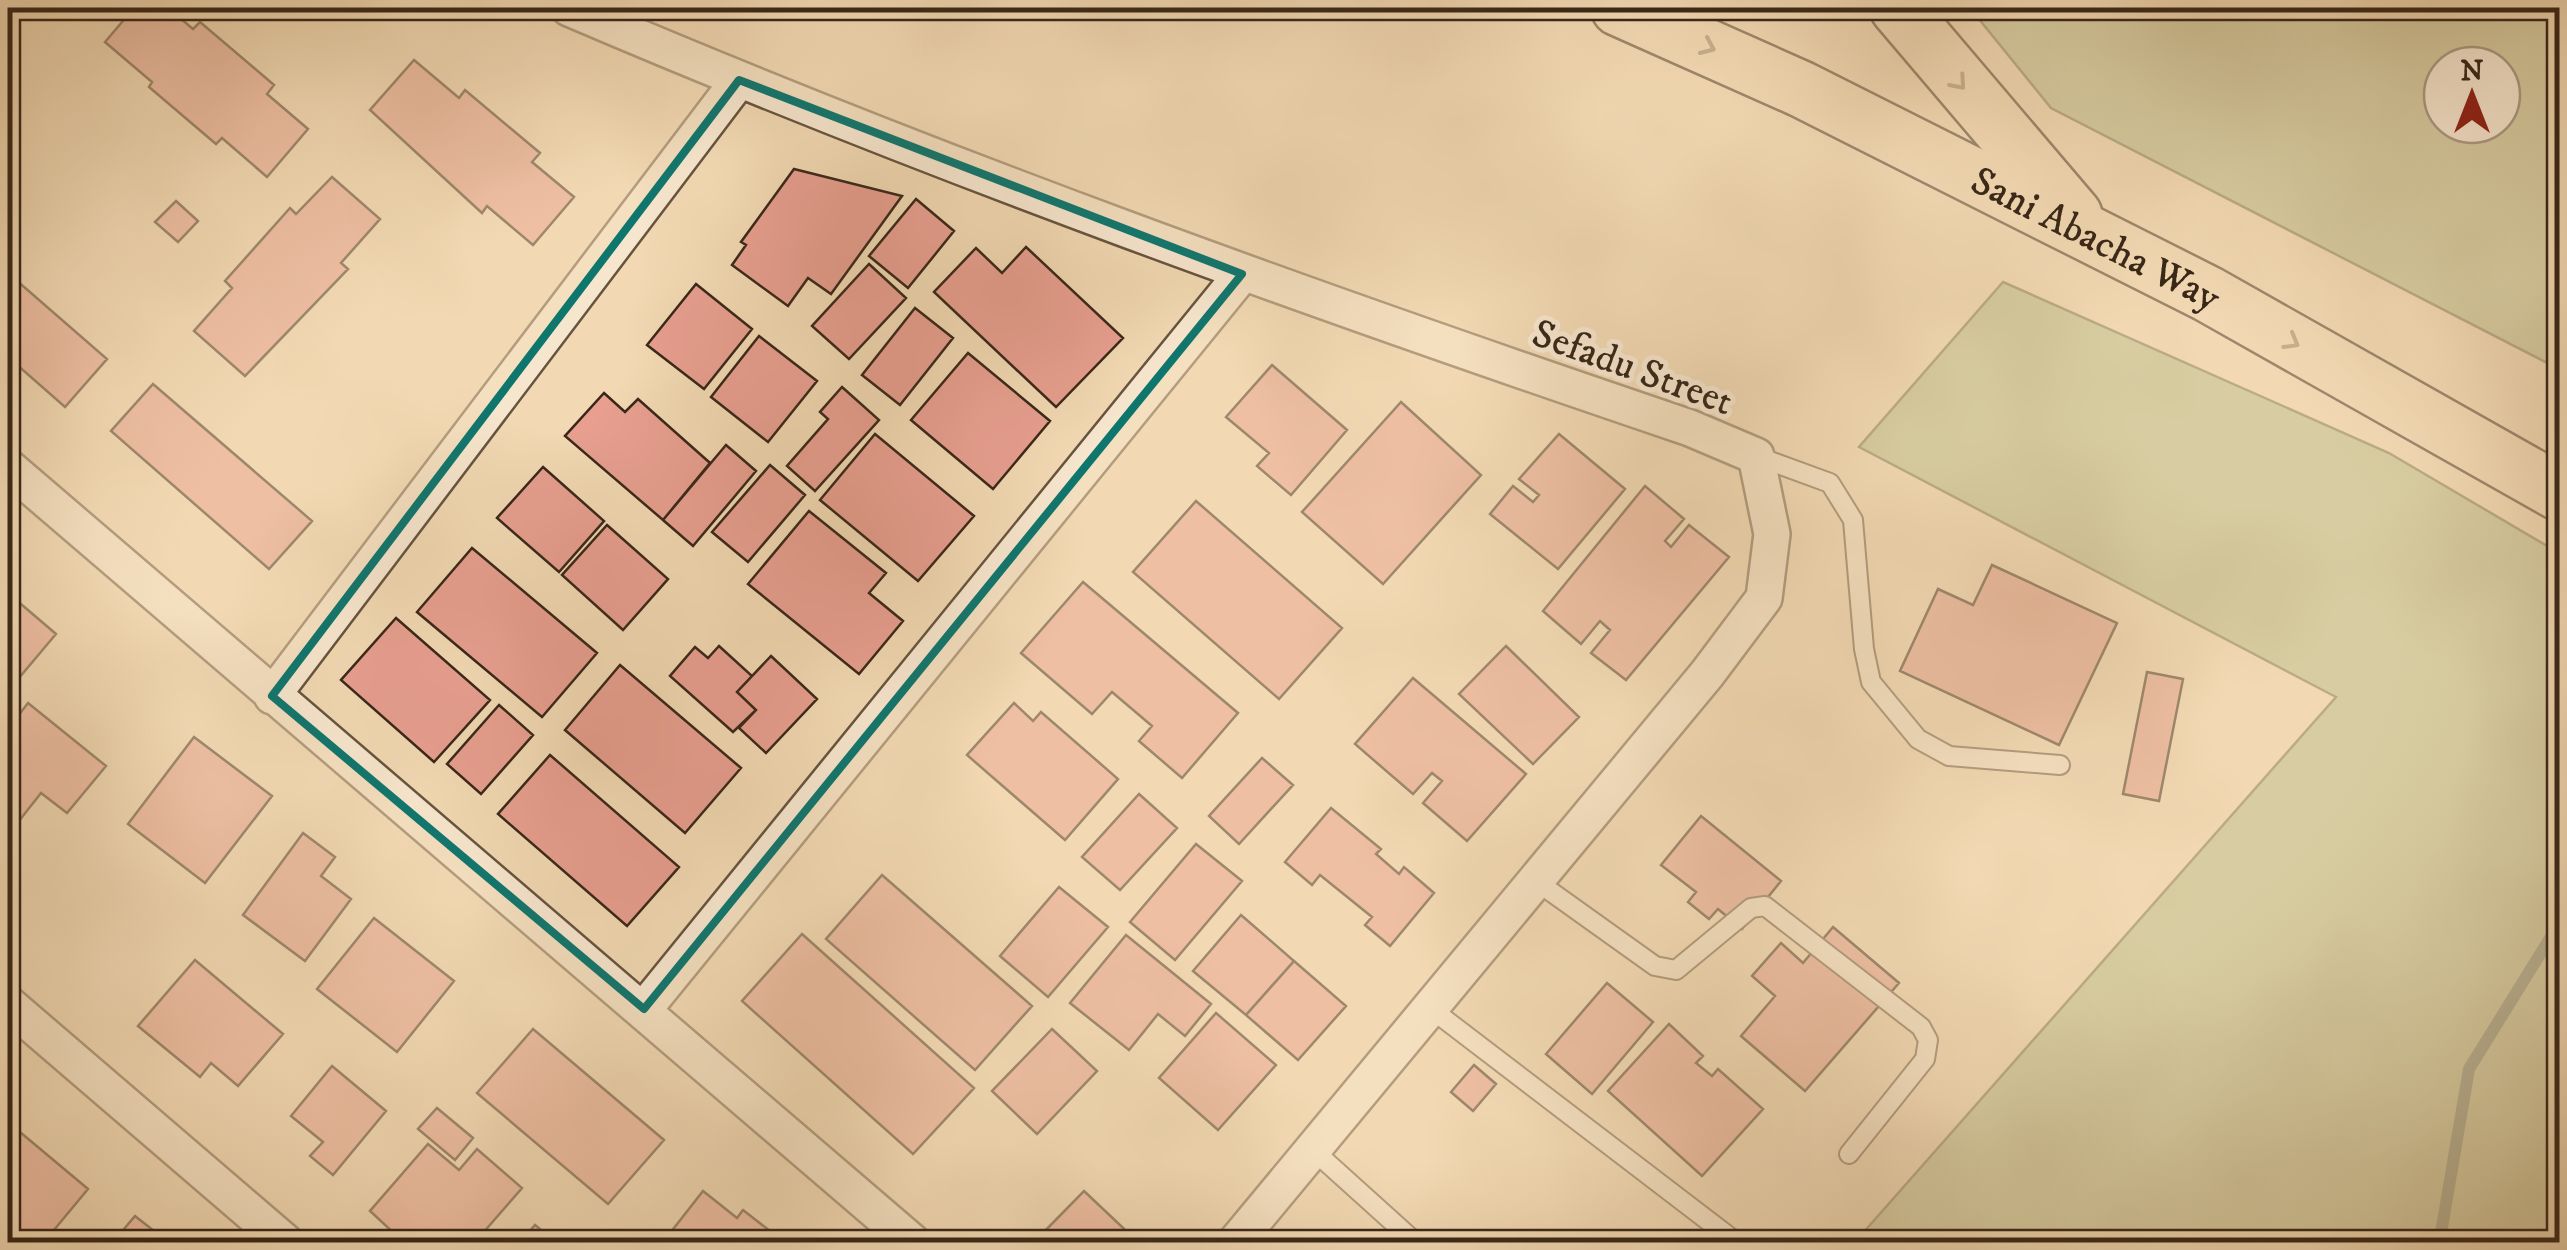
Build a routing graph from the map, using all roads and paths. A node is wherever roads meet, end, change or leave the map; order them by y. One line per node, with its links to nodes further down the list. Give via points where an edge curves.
1 (569, 8): 4 (street, Sefadu Street)
2 (1619, 8): 5 (highway, Sani Abacha Way, one-way to 5, via 1801,90)
3 (1898, 8): 5 (highway, one-way to 5)
4 (739, 80): 6 (street, Sefadu Street); 10 (street)
5 (2092, 236): 9 (highway, Sani Abacha Way, one-way to 9)
6 (1242, 274): 7 (street, Sefadu Street); 15 (street)
7 (1756, 456): 11 (lane, via 1830,483 1853,520 1871,682 1918,740 1948,756); 12 (street, Sefadu Street, via 1772,534 1764,598)
8 (8, 467): 10 (street)
9 (2560, 493)
10 (272, 696): 15 (street)
11 (2060, 765)
12 (1536, 880): 14 (street, Sefadu Street); 17 (lane, via 1655,966 1676,970 1751,908 1765,906 1921,1027 1928,1040 1925,1059)
13 (8, 1004): 18 (street)
14 (1430, 1008): 16 (street, Sefadu Street); 22 (lane)
15 (644, 1009): 19 (street)
16 (1313, 1150): 20 (street, Sefadu Street); 21 (lane)
17 (1849, 1154)
18 (285, 1242)
19 (912, 1242)
20 (1236, 1242)
21 (1415, 1242)
22 (1736, 1242)

